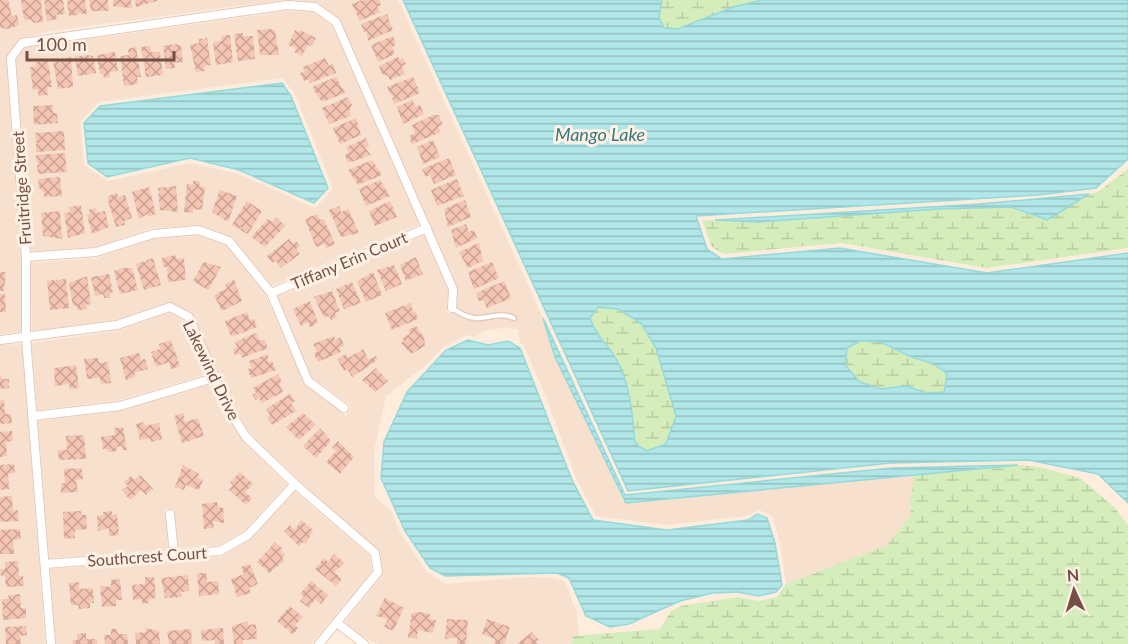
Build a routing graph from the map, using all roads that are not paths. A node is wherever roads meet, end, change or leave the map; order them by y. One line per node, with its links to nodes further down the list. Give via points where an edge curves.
1 (427, 228): 2 (street, Fruitridge Street, via 336,22 315,7 288,5 22,43 11,58); 3 (street, Tiffany Erin Court); 4 (street, Fruitridge Street, via 453,289)
2 (26, 257): 3 (street, via 96,252 153,234 198,230 230,242); 6 (street, Fruitridge Street)
3 (271, 293): 9 (street, via 308,381)
4 (452, 308): 5 (lane, via 477,320 501,315)
5 (514, 318)
6 (26, 338): 7 (street, Lakewind Drive); 8 (street, Lakewind Drive, via 117,325 170,307 189,317); 10 (street, Fruitridge Street)
7 (0, 340)
8 (214, 378): 10 (street, via 120,406); 11 (street, Lakewind Drive, via 246,437)
9 (344, 408)
10 (33, 416): 14 (street, Fruitridge Street)
11 (295, 484): 13 (street, Southcrest Court, via 248,535 220,551); 15 (street, Lakewind Drive, via 375,553 378,572)
12 (170, 514): 13 (street)
13 (174, 554): 14 (street, Southcrest Court)
14 (45, 564): 16 (street, Fruitridge Street)
15 (337, 623): 17 (street, Lakewind Drive); 18 (street)
16 (51, 644)
17 (319, 644)
18 (364, 644)

